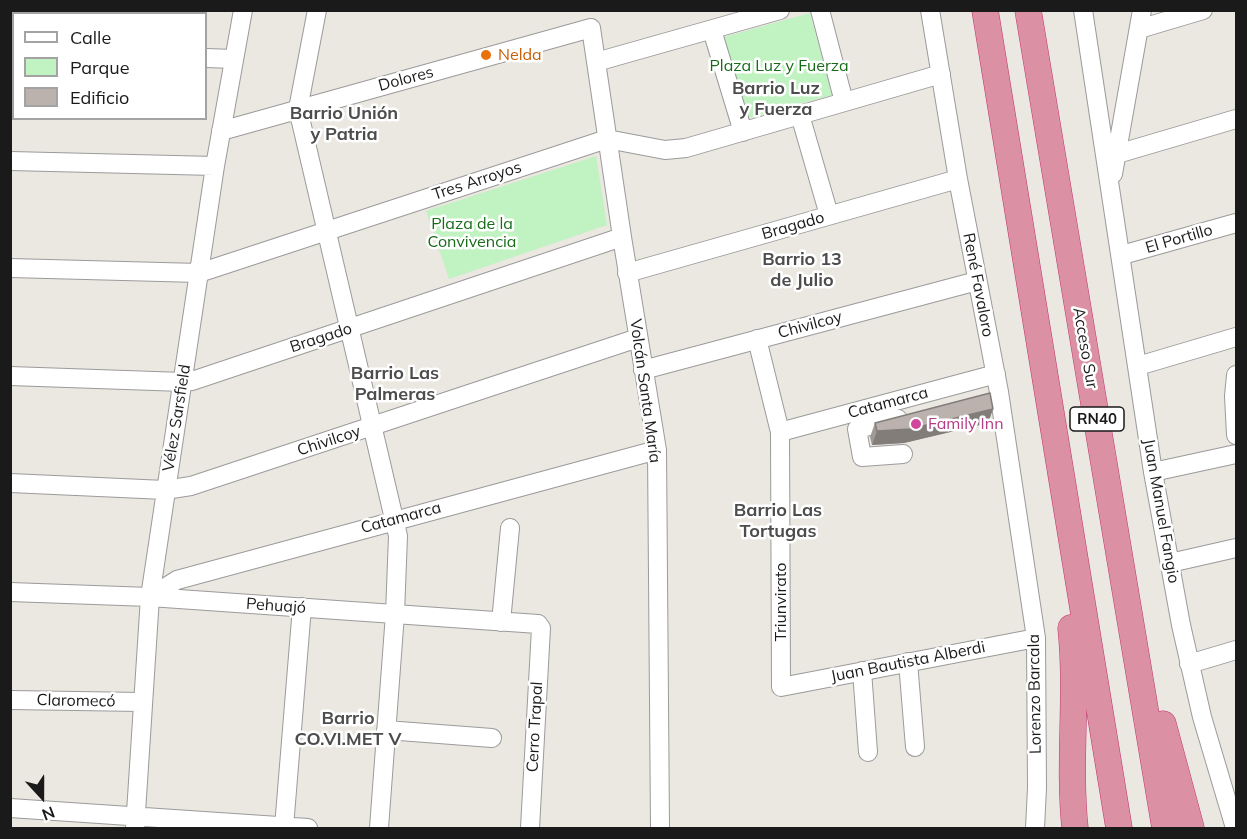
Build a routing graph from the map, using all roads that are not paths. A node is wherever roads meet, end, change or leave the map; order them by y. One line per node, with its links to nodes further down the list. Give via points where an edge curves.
1 (243, 10): 14 (street, Vélez Sarsfield)
2 (316, 10): 18 (street)
3 (780, 10): 12 (street)
4 (820, 10): 17 (street)
5 (930, 10): 16 (street, René Favaloro)
6 (985, 10): 54 (highway, RN40)
7 (1028, 10): 61 (highway, Acceso Sur / RN40)
8 (1083, 10): 28 (street, Juan Manuel Fangio)
9 (1203, 10): 10 (street)
10 (1141, 20): 24 (street)
11 (591, 28): 15 (street, Volcán Santa María); 18 (street, Dolores)
12 (712, 30): 15 (street); 22 (street)
13 (207, 58): 14 (street)
14 (234, 59): 21 (street, Vélez Sarsfield)
15 (596, 62): 23 (street, Volcán Santa María)
16 (941, 74): 17 (street, Tres Arroyos); 27 (street, René Favaloro)
17 (844, 102): 19 (street, Tres Arroyos)
18 (298, 109): 21 (street, Dolores); 31 (street)
19 (800, 115): 22 (street, Tres Arroyos); 29 (street)
20 (1236, 119): 24 (street)
21 (221, 131): 26 (street, Vélez Sarsfield)
22 (743, 132): 23 (street, Tres Arroyos, via 675,150)
23 (607, 139): 31 (street, Tres Arroyos); 32 (street, Volcán Santa María)
24 (1117, 154): 28 (street, Juan Manuel Fangio)
25 (10, 161): 26 (street)
26 (215, 166): 35 (street, Vélez Sarsfield)
27 (958, 178): 29 (street, Bragado); 37 (street, René Favaloro)
28 (1111, 188): 33 (street, Juan Manuel Fangio)
29 (829, 215): 36 (street, Bragado)
30 (1236, 223): 33 (street, El Portillo)
31 (327, 231): 35 (street, Tres Arroyos); 38 (street)
32 (622, 237): 36 (street, Volcán Santa María); 38 (street, Bragado)
33 (1122, 255): 42 (street, Juan Manuel Fangio)
34 (10, 268): 35 (street, Tres Arroyos)
35 (199, 273): 47 (street, Vélez Sarsfield)
36 (627, 273): 40 (street, Volcán Santa María)
37 (977, 281): 41 (street, Chivilcoy); 44 (street, René Favaloro)
38 (350, 329): 47 (street, Bragado); 51 (street)
39 (1236, 337): 42 (street)
40 (638, 338): 43 (street, Volcán Santa María); 51 (street, Chivilcoy)
41 (757, 339): 43 (street, Chivilcoy); 52 (street, Triunvirato)
42 (1138, 366): 58 (street, Juan Manuel Fangio)
43 (644, 370): 55 (street, Volcán Santa María)
44 (996, 374): 48 (street, René Favaloro); 52 (street, Catamarca)
45 (1236, 375): 53 (street)
46 (10, 376): 47 (street, Bragado)
47 (183, 382): 60 (street, Vélez Sarsfield)
48 (999, 392): 49 (street); 65 (street, René Favaloro)
49 (977, 398)
50 (912, 415): 56 (street, via 857,429 861,457)
51 (373, 427): 60 (street, Chivilcoy, via 191,486); 62 (street)
52 (780, 432): 78 (street, Triunvirato)
53 (1236, 435)
54 (1054, 436): 93 (highway, via 1074,658 1071,757); 94 (highway, RN40)
55 (657, 450): 62 (street, Catamarca); 91 (street, Volcán Santa María)
56 (903, 454)
57 (1236, 454): 58 (street)
58 (1154, 472): 66 (street, Juan Manuel Fangio)
59 (10, 483): 60 (street, Chivilcoy)
60 (165, 490): 68 (street, Vélez Sarsfield)
61 (1111, 506): 95 (highway, Acceso Sur / RN40); 96 (highway, via 1151,681)
62 (395, 520): 68 (street, Catamarca, via 177,579); 70 (street)
63 (510, 528): 71 (street)
64 (1236, 548): 66 (street)
65 (1024, 559): 73 (street, Lorenzo Barcala)
66 (1170, 563): 76 (street, Juan Manuel Fangio)
67 (10, 592): 68 (street, Pehuajó)
68 (150, 597): 69 (street, Pehuajó); 80 (street, Vélez Sarsfield)
69 (302, 608): 70 (street, Pehuajó); 87 (street)
70 (395, 614): 71 (street, Pehuajó); 81 (street)
71 (501, 622): 72 (street, Pehuajó)
72 (541, 626): 90 (street, Cerro Trapal)
73 (1036, 638): 75 (street, Juan Bautista Alberdi); 92 (street, Lorenzo Barcala)
74 (1236, 650): 76 (street)
75 (908, 662): 77 (street, Juan Bautista Alberdi); 83 (street)
76 (1189, 664): 97 (street, Juan Manuel Fangio)
77 (862, 671): 78 (street, Juan Bautista Alberdi); 84 (street)
78 (781, 687)
79 (10, 700): 80 (street, Claromecó)
80 (142, 702): 86 (street, Vélez Sarsfield)
81 (386, 730): 82 (street); 89 (street)
82 (492, 738)
83 (915, 747)
84 (868, 752)
85 (10, 808): 86 (street)
86 (135, 822): 87 (street)
87 (284, 827): 88 (street)
88 (308, 828)
89 (379, 828)
90 (530, 828)
91 (660, 828)
92 (1035, 828)
93 (1075, 828)
94 (1119, 828)
95 (1165, 828)
96 (1191, 828)
97 (1235, 828)

